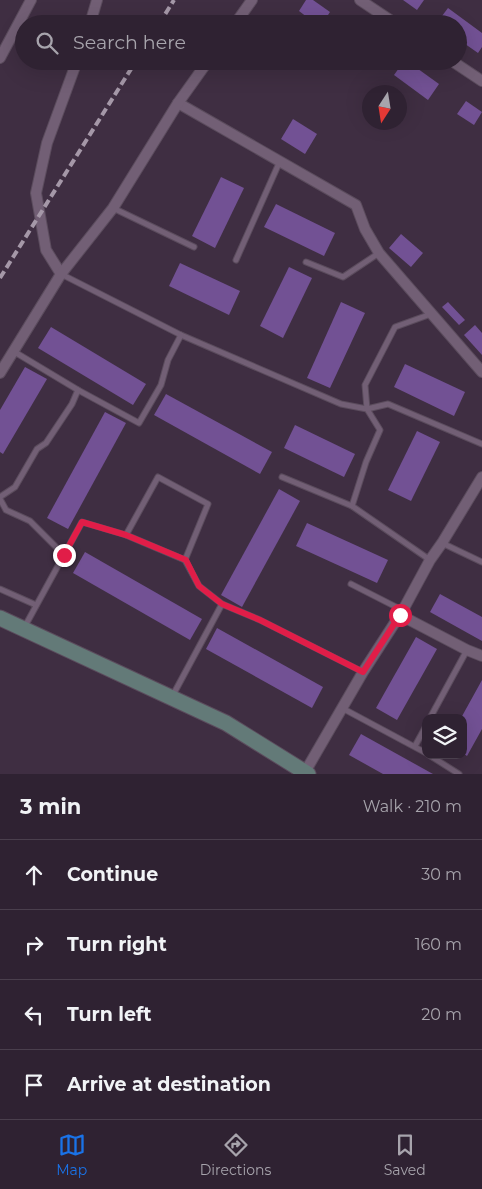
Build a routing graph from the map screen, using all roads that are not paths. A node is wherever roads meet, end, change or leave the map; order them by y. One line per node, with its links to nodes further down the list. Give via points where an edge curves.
1 (31, 0): 5 (street)
2 (97, 0): 6 (street)
3 (252, 0): 7 (street)
4 (360, 0): 8 (street)
5 (23, 15)
6 (93, 15)
7 (241, 15)
8 (382, 15)
9 (15, 30): 10 (street)
10 (0, 58)
11 (74, 70): 22 (street, via 47,143 36,194 46,250)
12 (202, 70): 15 (street)
13 (466, 70): 14 (street)
14 (482, 81)
15 (178, 103): 16 (street); 17 (street)
16 (280, 160): 19 (street, via 356,205); 20 (lane)
17 (113, 208): 18 (lane); 22 (street)
18 (194, 247)
19 (379, 253): 21 (lane, via 343,277); 23 (street)
20 (236, 260)
21 (306, 262)
22 (62, 274): 24 (lane); 25 (street)
23 (431, 314): 26 (street); 29 (lane, via 395,327 365,385)
24 (182, 335): 28 (lane, via 168,360 161,385 139,423); 29 (lane, via 341,404)
25 (13, 351): 27 (street); 28 (lane)
26 (482, 372)
27 (0, 373)
28 (78, 390): 33 (lane, via 72,404 46,443 37,449 15,487)
29 (367, 409): 30 (lane, via 388,404); 34 (lane, via 380,430)
30 (482, 444)
31 (482, 477): 36 (street)
32 (282, 478): 34 (lane)
33 (0, 498): 37 (lane, via 6,510 30,521)
34 (352, 506): 39 (lane)
35 (126, 535): 37 (lane, via 82,522); 38 (lane); 38 (lane, via 158,477 208,504)
36 (442, 544): 39 (street); 40 (lane)
37 (64, 555): 44 (lane)
38 (186, 560): 43 (lane, via 199,586)
39 (430, 560): 45 (street)
40 (482, 562)
41 (351, 584): 45 (lane)
42 (0, 588): 44 (lane)
43 (222, 604): 50 (lane); 51 (lane)
44 (36, 605): 47 (lane)
45 (401, 612): 48 (street); 50 (street)
46 (0, 618): 47 (street)
47 (23, 628): 51 (street)
48 (467, 650): 49 (street); 53 (lane)
49 (482, 656)
50 (363, 672): 52 (street)
51 (172, 698): 58 (street, via 226,723)
52 (342, 708): 55 (lane); 58 (street)
53 (432, 714)
54 (422, 733): 55 (lane)
55 (415, 746): 56 (lane)
56 (422, 751)
57 (435, 759): 59 (lane)
58 (307, 773)
59 (459, 774)

